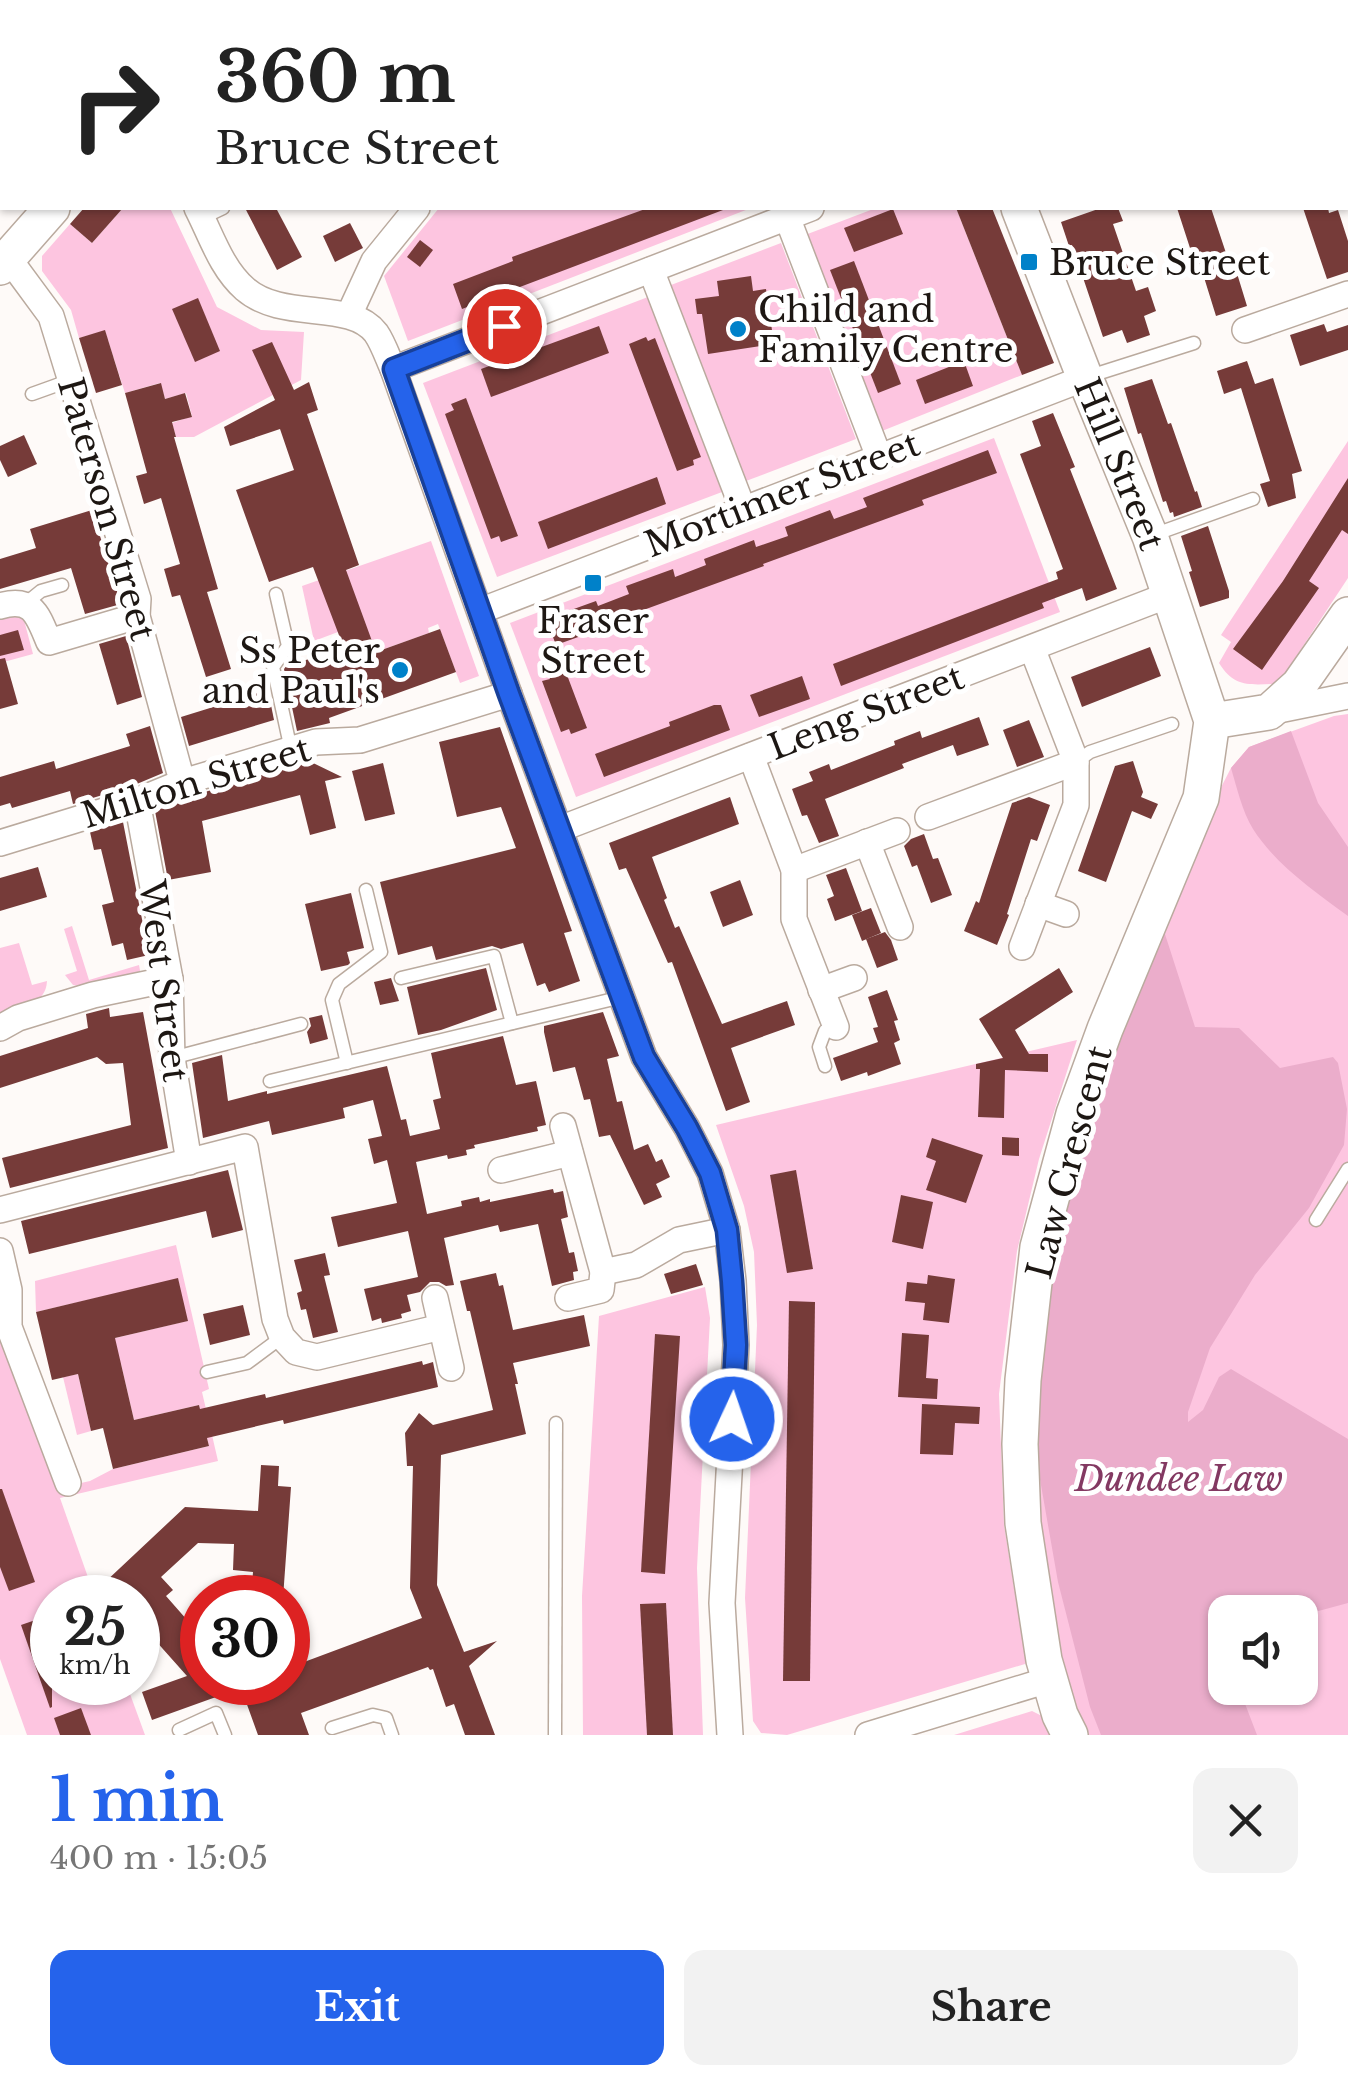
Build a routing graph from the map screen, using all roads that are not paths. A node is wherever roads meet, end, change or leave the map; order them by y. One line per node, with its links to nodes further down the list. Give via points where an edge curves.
1 (50, 210): 7 (street)
2 (415, 210): 10 (street, via 374,261)
3 (806, 210): 6 (street)
4 (1021, 210): 14 (street, Hill Street)
5 (208, 211): 10 (street, via 225,266 244,288 288,309)
6 (787, 217): 8 (street); 17 (street)
7 (4, 263): 15 (street, Paterson Street, via 51,316)
8 (651, 270): 13 (street); 19 (street)
9 (1348, 294): 11 (street)
10 (350, 315): 13 (street, via 375,331)
11 (1245, 330)
12 (1194, 343): 14 (lane)
13 (394, 369): 25 (street)
14 (1084, 378): 17 (street, Mortimer Street); 20 (street, Hill Street)
15 (72, 380): 16 (lane); 27 (street, Paterson Street, via 138,600)
16 (32, 394)
17 (879, 457): 19 (street, Mortimer Street)
18 (1253, 498): 20 (lane)
19 (743, 510): 25 (street, Mortimer Street)
20 (1150, 536): 23 (street, Hill Street)
21 (62, 585): 24 (lane)
22 (276, 594): 34 (lane, via 288,646 272,667)
23 (1171, 594): 28 (street, Leng Street); 32 (street, Hill Street)
24 (12, 605): 27 (street, via 38,616 48,642)
25 (480, 611): 29 (street)
26 (1348, 615): 31 (street, via 1299,685)
27 (137, 616): 37 (street, Paterson Street)
28 (1032, 648): 35 (street, Leng Street); 36 (street)
29 (509, 694): 34 (street, Milton Street, via 360,740); 40 (street)
30 (1348, 696): 31 (street)
31 (1269, 712): 32 (street)
32 (1212, 722): 81 (street, Law Crescent, via 1201,798 1104,1028 1038,1246 1020,1444 1023,1524)
33 (1172, 724): 36 (lane)
34 (291, 750): 38 (street, Milton Street)
35 (751, 756): 40 (street, Leng Street); 44 (street)
36 (1076, 762): 39 (street); 46 (street, via 1076,806)
37 (180, 770)
38 (137, 801): 43 (street, Milton Street); 52 (street, West Street)
39 (928, 816)
40 (560, 829): 54 (street)
41 (897, 830): 42 (street)
42 (868, 842): 44 (street); 48 (street)
43 (0, 843)
44 (794, 870): 53 (street, via 794,919)
45 (366, 890): 60 (lane, via 381,952 338,984 332,1000)
46 (1038, 904): 47 (street); 49 (street)
47 (1066, 914)
48 (900, 927)
49 (1022, 948)
50 (401, 978): 55 (lane, via 494,956)
51 (854, 978): 53 (street)
52 (170, 979): 58 (street, via 93,994); 59 (street, West Street)
53 (822, 990): 57 (street)
54 (622, 997): 55 (lane); 70 (street, via 644,1057 710,1173)
55 (512, 1023): 60 (lane)
56 (301, 1024): 59 (lane)
57 (836, 1027): 61 (lane, via 825,1030 818,1047)
58 (0, 1028)
59 (172, 1058): 65 (street, West Street)
60 (348, 1063): 62 (lane)
61 (825, 1066)
62 (270, 1081)
63 (563, 1126): 64 (street)
64 (570, 1153): 67 (street); 72 (street)
65 (188, 1162): 68 (street); 76 (street, via 245,1148)
66 (1348, 1169): 69 (lane)
67 (501, 1170)
68 (0, 1210)
69 (1316, 1220)
70 (727, 1230): 72 (street, via 678,1240 636,1265); 88 (street, via 736,1345 722,1603)
71 (0, 1251): 80 (street, via 9,1328)
72 (604, 1272): 74 (street, via 601,1290)
73 (434, 1298): 75 (street)
74 (568, 1298)
75 (441, 1326): 76 (street, via 317,1356 296,1352); 77 (street)
76 (282, 1337): 78 (lane, via 247,1363)
77 (451, 1368)
78 (207, 1372)
79 (556, 1423): 87 (lane)
80 (68, 1484)
81 (1048, 1680): 82 (street); 90 (street, Law Crescent)
82 (924, 1727): 89 (street)
83 (332, 1728): 86 (lane, via 373,1714 386,1718)
84 (179, 1730): 85 (lane, via 216,1713)
85 (225, 1735)
86 (392, 1735)
87 (555, 1735)
88 (730, 1735)
89 (868, 1735)
90 (1070, 1735)

